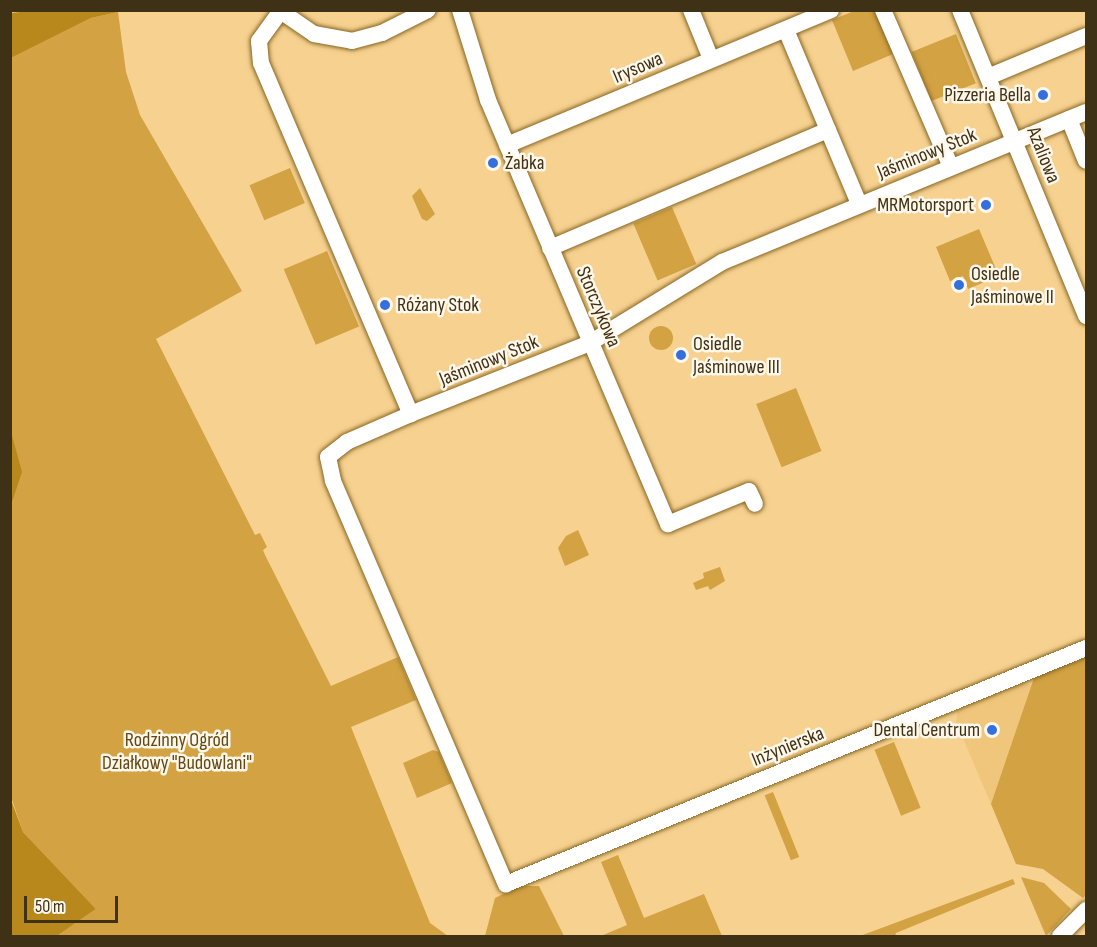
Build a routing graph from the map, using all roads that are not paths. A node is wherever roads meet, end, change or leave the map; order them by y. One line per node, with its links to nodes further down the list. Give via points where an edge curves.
1 (428, 10): 7 (street, via 382,33 352,40 314,34)
2 (460, 10): 16 (street, Storczykowa, via 471,53)
3 (691, 10): 10 (street)
4 (831, 10): 8 (street, Irysowa)
5 (883, 10): 18 (street)
6 (960, 10): 11 (street, Azaliowa)
7 (280, 11): 23 (street, via 259,42 261,63)
8 (786, 30): 10 (street, Irysowa); 14 (street)
9 (1086, 36): 11 (street)
10 (711, 59): 16 (street, Irysowa)
11 (988, 77): 15 (street, Azaliowa)
12 (1086, 112): 13 (street, Jaśminowy Stok)
13 (1069, 119): 15 (street, Jaśminowy Stok); 17 (street)
14 (828, 130): 19 (street); 20 (street)
15 (1015, 142): 18 (street, Jaśminowy Stok); 21 (street, Azaliowa)
16 (507, 145): 20 (street, Storczykowa)
17 (1086, 161)
18 (951, 167): 19 (street, Jaśminowy Stok)
19 (859, 204): 22 (street, Jaśminowy Stok, via 722,262)
20 (550, 248): 22 (street, Storczykowa)
21 (1086, 316)
22 (590, 343): 23 (street, Jaśminowy Stok); 24 (street, Storczykowa, via 668,524 749,491)
23 (411, 414): 26 (street, Jaśminowy Stok, via 347,442 328,457 333,481)
24 (755, 504)
25 (1086, 648): 26 (street, Inżynierska)
26 (506, 884)
27 (1086, 910): 28 (street)
28 (1060, 936)

